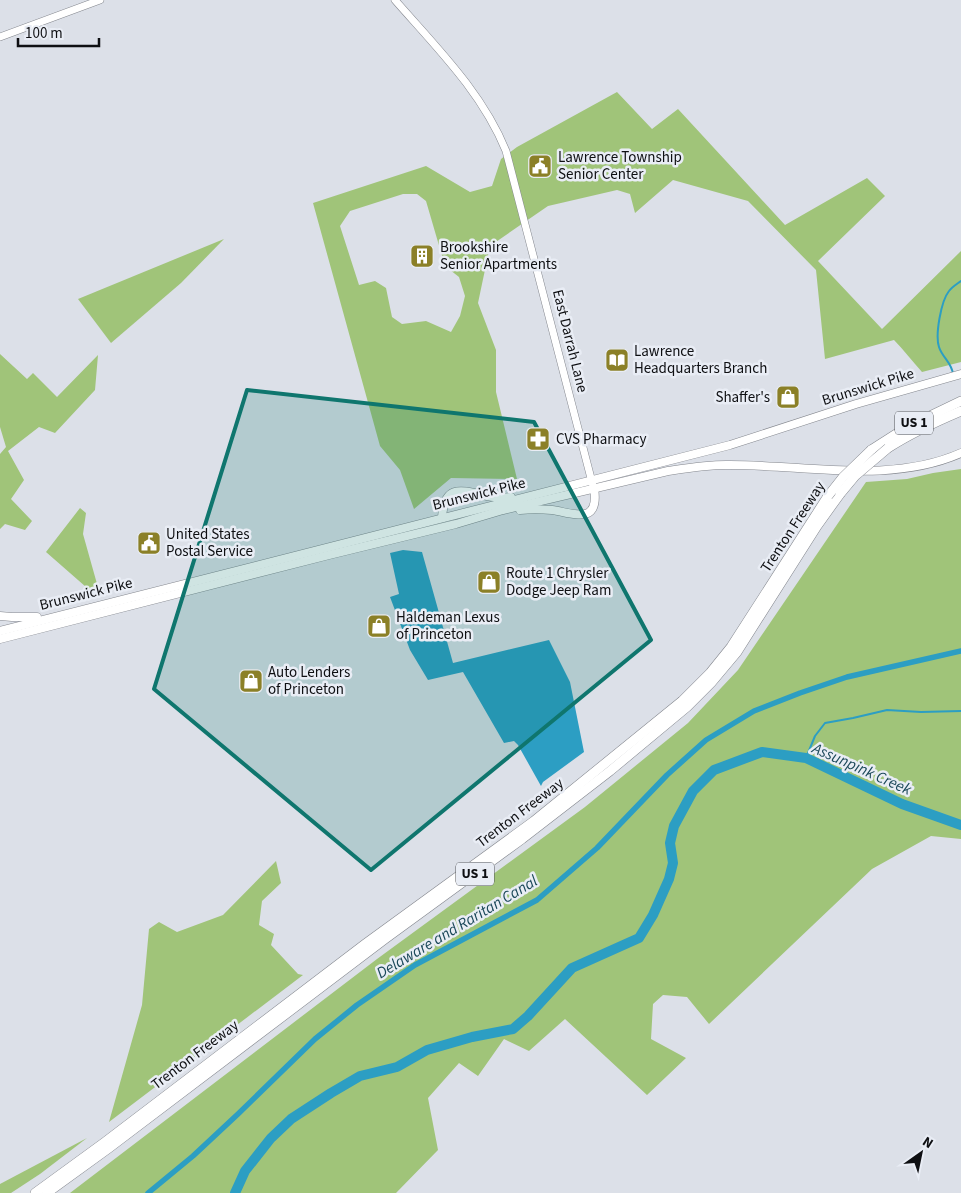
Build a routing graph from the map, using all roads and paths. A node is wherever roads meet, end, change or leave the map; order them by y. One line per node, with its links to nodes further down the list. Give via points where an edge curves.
1 (100, 0): 3 (street)
2 (395, 0): 8 (street, East Darrah Lane, via 470,87 501,138)
3 (0, 37)
4 (961, 374): 8 (main road, Brunswick Pike, via 730,445)
5 (961, 401): 17 (highway, Trenton Freeway / US 1, bridge, via 907,427 871,450 843,477 731,647 682,701 523,829 364,944)
6 (961, 411): 18 (highway, Trenton Freeway / US 1, bridge, via 888,448 855,476 817,526 737,652 686,707 522,839)
7 (961, 453): 9 (main road, Brunswick Pike, via 929,465 896,470 728,465 690,467)
8 (591, 479): 9 (street, East Darrah Lane); 10 (main road, Brunswick Pike)
9 (594, 488): 11 (main road, Brunswick Pike); 11 (main road, via 593,507 581,515 546,509)
10 (536, 494): 12 (main road, Brunswick Pike); 12 (main road, via 502,498 455,491 444,502)
11 (503, 510): 16 (main road, Brunswick Pike)
12 (442, 518): 13 (main road, Brunswick Pike)
13 (62, 615): 14 (main road); 15 (main road, Brunswick Pike)
14 (0, 616)
15 (0, 631)
16 (0, 639)
17 (35, 1193)
18 (47, 1193)

